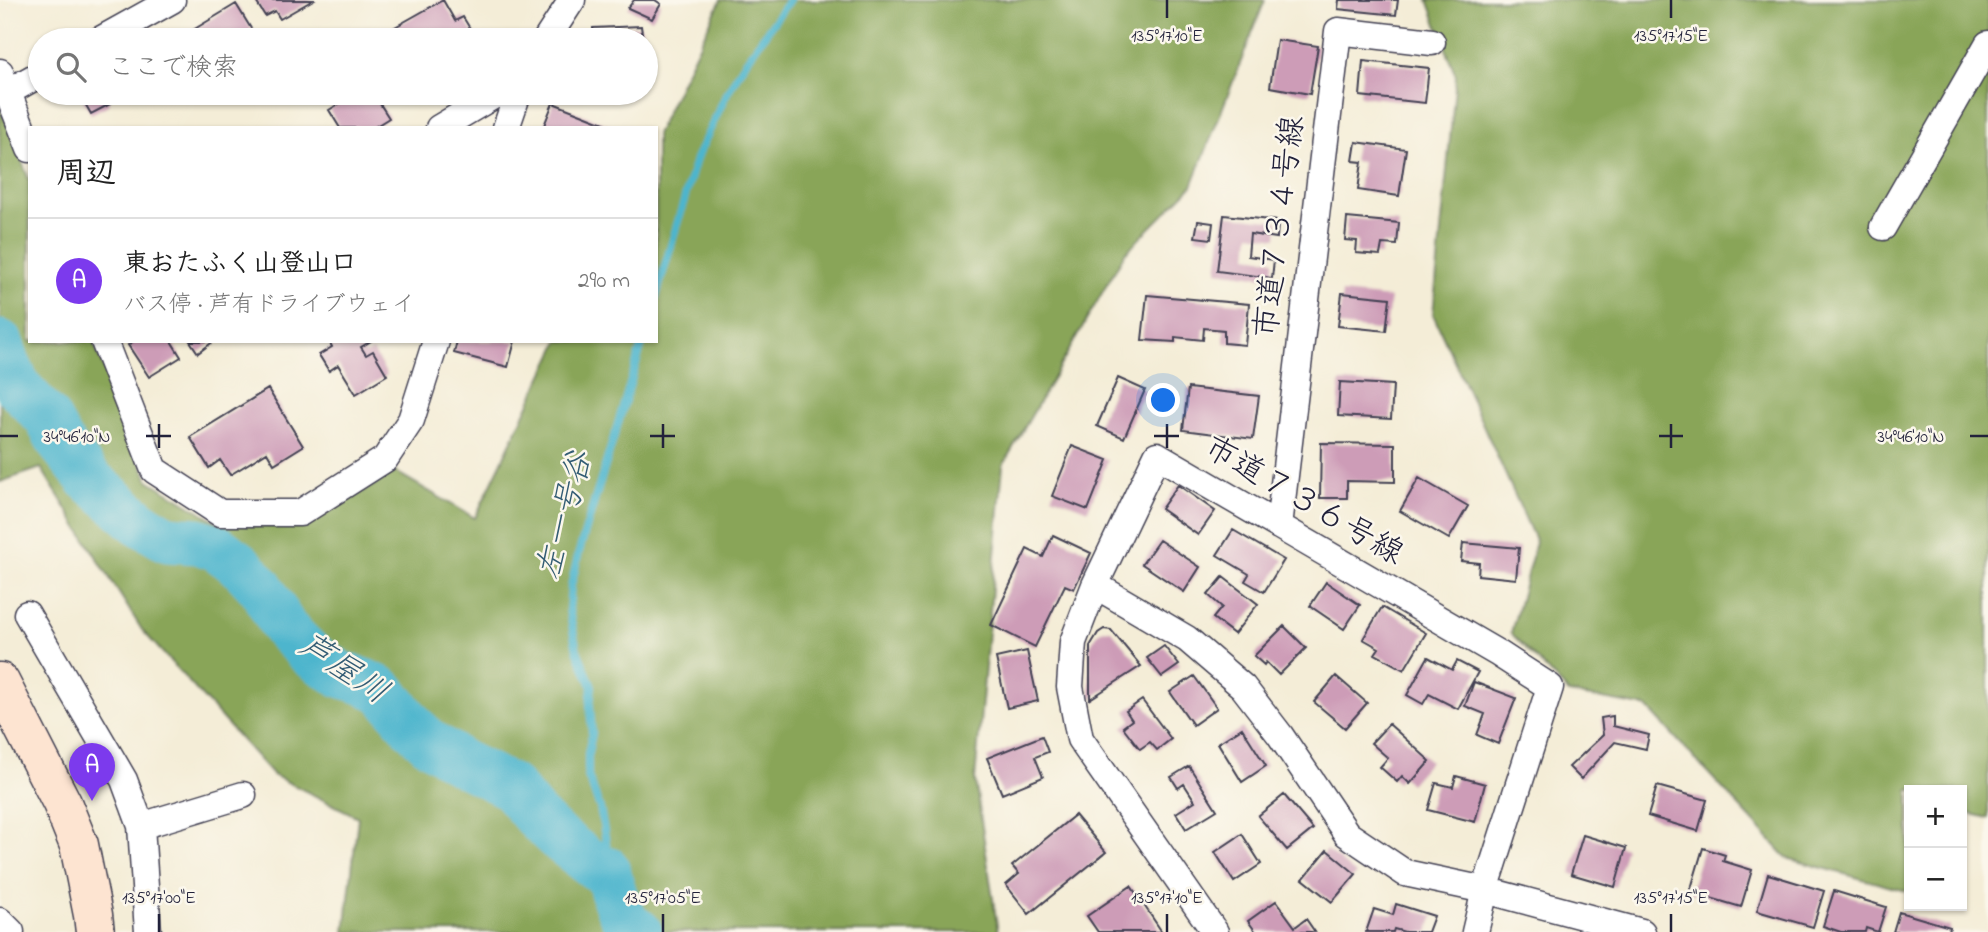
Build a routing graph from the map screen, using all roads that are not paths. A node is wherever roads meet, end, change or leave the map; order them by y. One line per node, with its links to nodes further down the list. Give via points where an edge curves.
1 (172, 0): 3 (street)
2 (572, 0): 4 (street)
3 (122, 28)
4 (554, 28)
5 (1432, 42): 17 (street, 市道７３４号線, via 1338,31)
6 (1988, 44): 14 (street)
7 (28, 77): 8 (street)
8 (4, 82): 13 (street)
9 (478, 105): 11 (street)
10 (514, 105): 12 (street)
11 (442, 126)
12 (507, 126)
13 (28, 144)
14 (1884, 227)
15 (105, 343): 16 (street, via 154,470 220,513 300,513 384,459 411,420)
16 (435, 343)
17 (1279, 526): 18 (street, 市道７３６号線, via 1157,455); 23 (street, 市道７３６号線, via 1550,687)
18 (1095, 585): 23 (street, via 1187,639 1242,687 1347,834 1405,873); 28 (street, 市道７３６号線, via 1073,642 1070,687 1080,739)
19 (27, 614): 22 (street, via 124,780)
20 (0, 682): 26 (street, via 79,845)
21 (243, 795): 22 (street)
22 (141, 826): 27 (street)
23 (1485, 890): 29 (street, 市道７３６号線); 30 (street)
24 (0, 921): 25 (street)
25 (10, 932)
26 (95, 932)
27 (148, 932)
28 (1215, 932)
29 (1475, 932)
30 (1642, 932)

